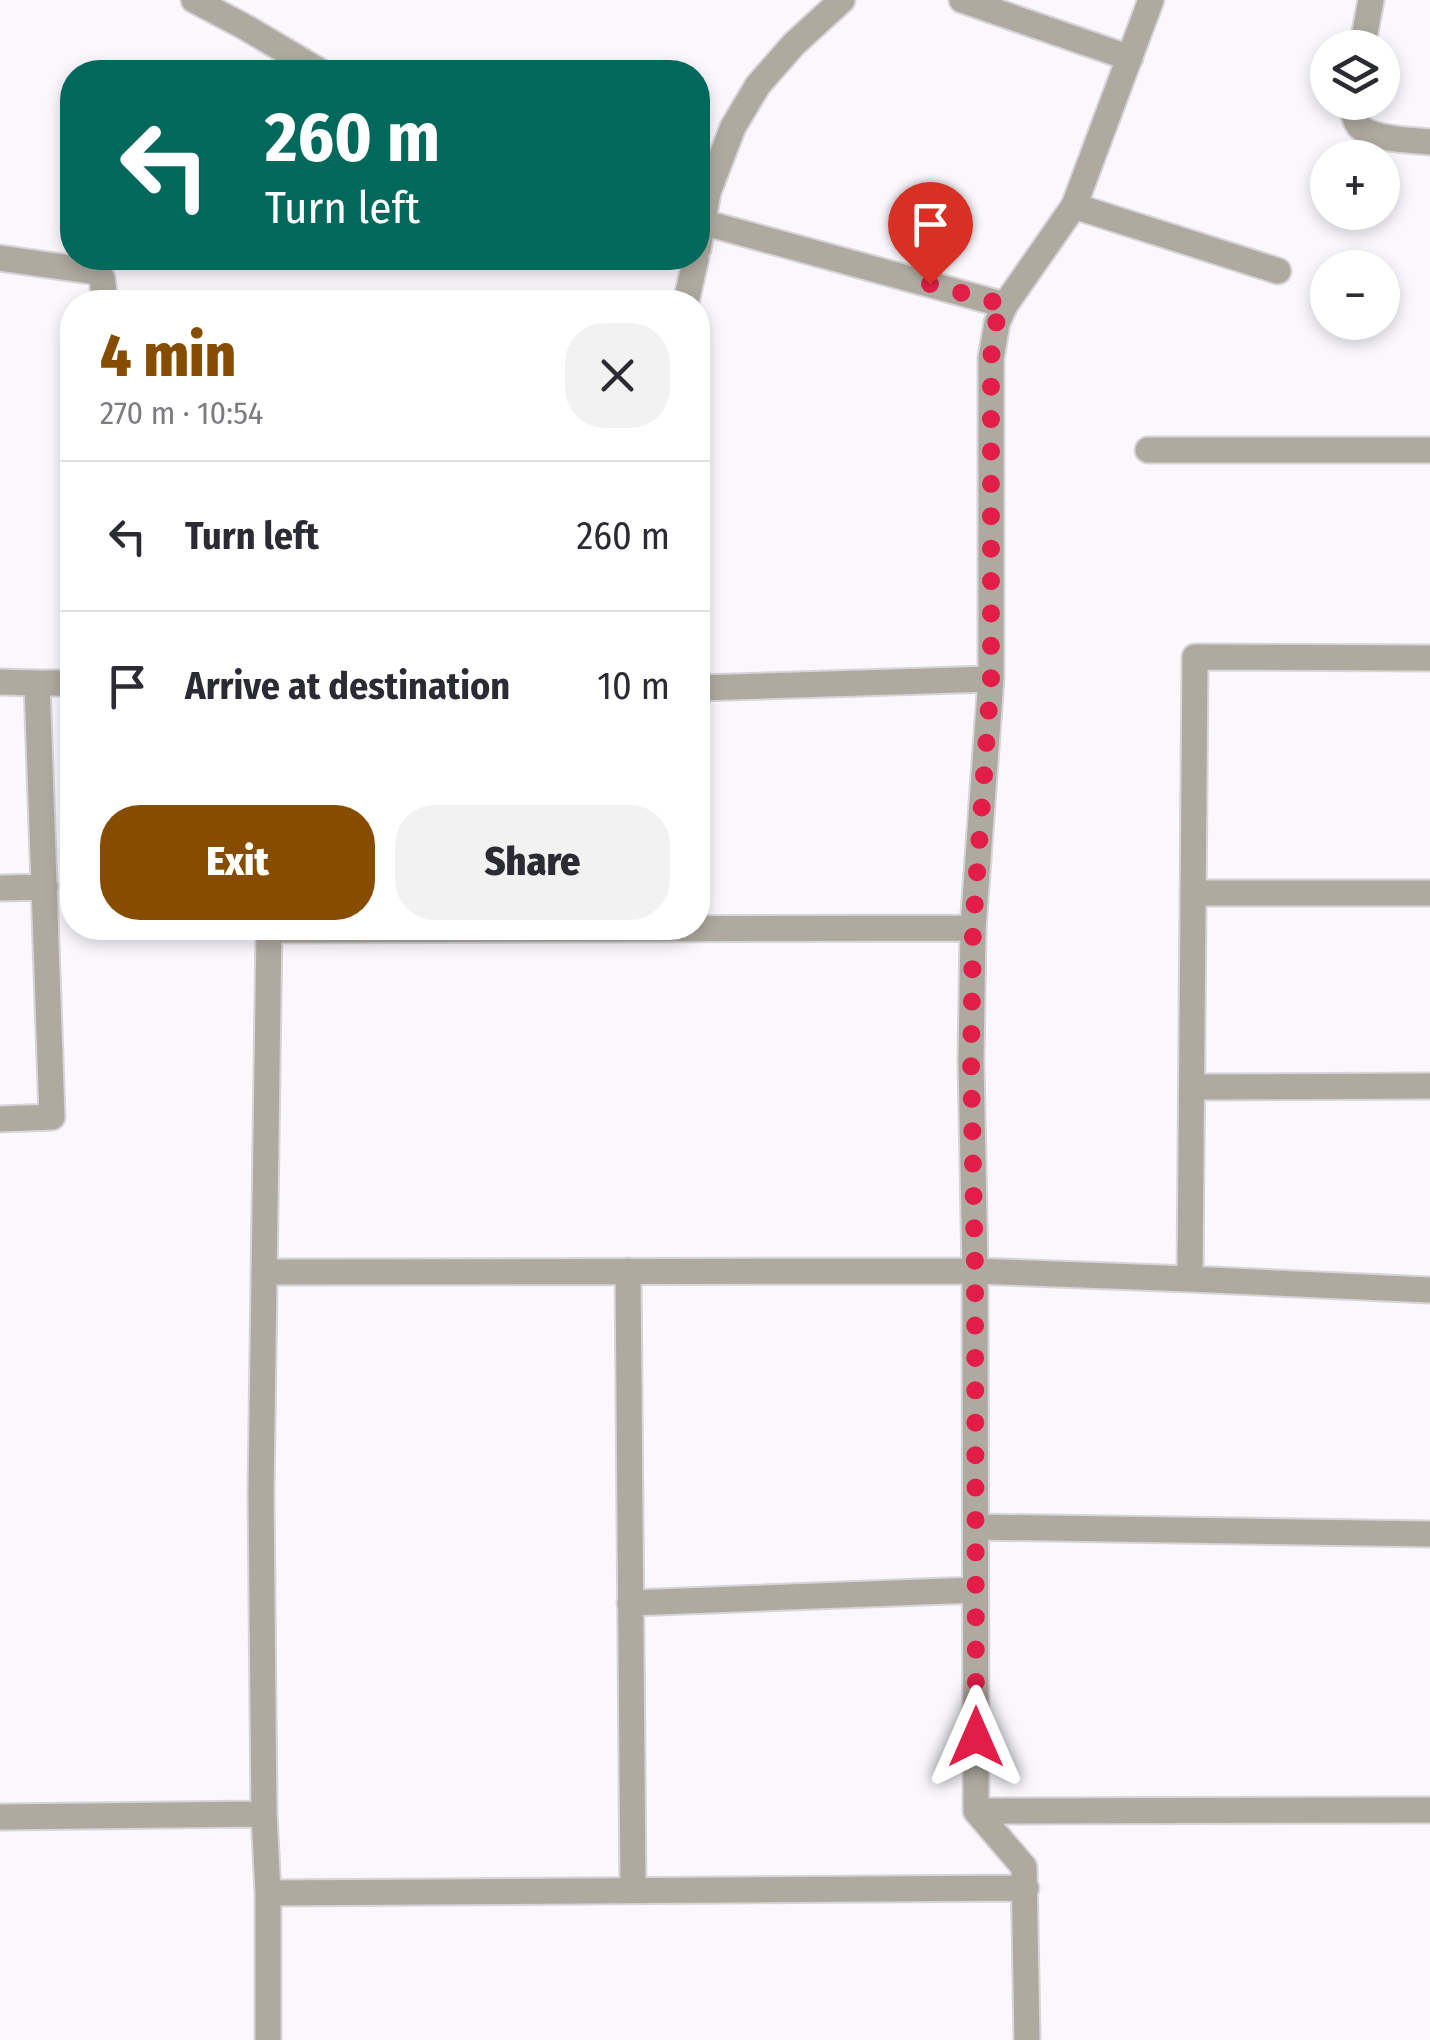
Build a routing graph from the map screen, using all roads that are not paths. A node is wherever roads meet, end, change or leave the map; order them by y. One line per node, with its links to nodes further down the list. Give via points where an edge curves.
1 (194, 0): 8 (street)
2 (842, 0): 11 (street, via 758,84)
3 (962, 0): 7 (street)
4 (1151, 0): 7 (street)
5 (1371, 0): 6 (street)
6 (1365, 30)
7 (1130, 58): 12 (street)
8 (301, 60)
9 (1356, 120): 10 (street, via 1370,134)
10 (1430, 142)
11 (710, 187)
12 (1074, 206): 17 (street); 19 (street)
13 (710, 242): 19 (street)
14 (0, 258): 15 (street)
15 (60, 267)
16 (84, 270): 18 (street, via 98,272)
17 (1278, 271)
18 (104, 290)
19 (1005, 305): 23 (street, via 991,358)
20 (1148, 450): 21 (street)
21 (1430, 450)
22 (1430, 658): 31 (street, via 1196,657)
23 (991, 679): 27 (street); 33 (street)
24 (0, 682): 25 (street)
25 (37, 683): 26 (street); 28 (street)
26 (60, 684)
27 (710, 688)
28 (44, 887): 29 (street); 37 (street, via 52,1117)
29 (0, 888)
30 (1430, 893): 31 (street)
31 (1193, 894): 36 (street)
32 (710, 928): 33 (street)
33 (973, 928): 39 (street)
34 (269, 940): 40 (street)
35 (1430, 1086): 36 (street)
36 (1192, 1087): 41 (street)
37 (0, 1119)
38 (628, 1270): 39 (street); 40 (street); 46 (street)
39 (975, 1270): 41 (street); 43 (street)
40 (264, 1272): 49 (street)
41 (1190, 1279): 42 (street)
42 (1430, 1290)
43 (976, 1527): 44 (street); 45 (street)
44 (1430, 1534)
45 (976, 1590): 46 (street); 47 (street)
46 (630, 1602): 52 (street)
47 (976, 1810): 48 (street); 51 (street, via 1024,1867)
48 (1430, 1810)
49 (264, 1814): 50 (street); 53 (street)
50 (0, 1817)
51 (1026, 1888): 52 (street); 55 (street)
52 (633, 1890): 53 (street)
53 (268, 1892): 54 (street)
54 (268, 2040)
55 (1027, 2040)

